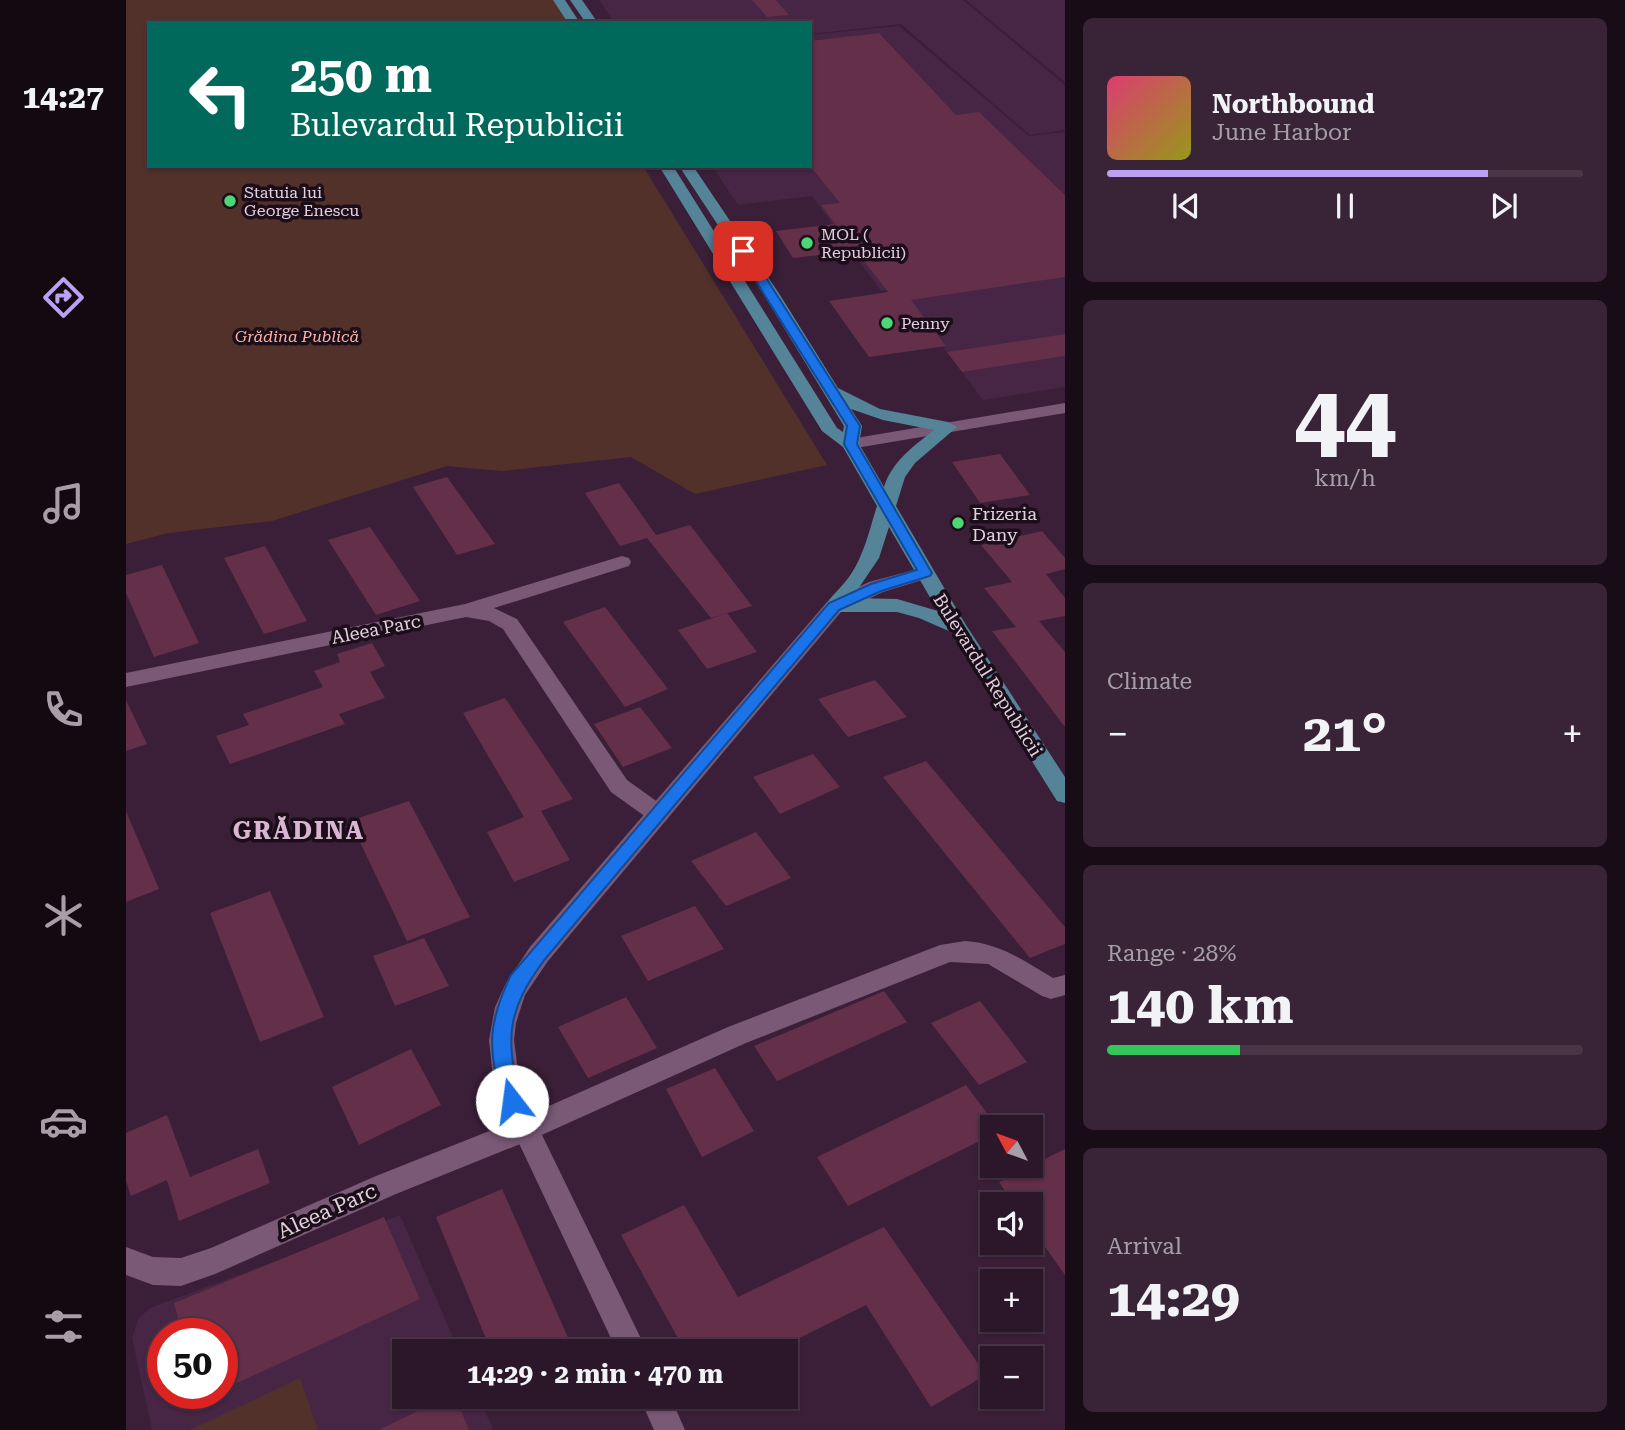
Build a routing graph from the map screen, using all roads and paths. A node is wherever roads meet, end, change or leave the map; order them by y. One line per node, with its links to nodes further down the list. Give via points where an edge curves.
1 (559, 0): 3 (main road)
2 (576, 0): 4 (main road)
3 (573, 21)
4 (591, 21)
5 (667, 168): 10 (main road, Bulevardul Republicii, via 831,430)
6 (687, 168): 7 (main road, Bulevardul Republicii)
7 (828, 386): 9 (main road, via 847,401 872,411); 10 (main road, Bulevardul Republicii, via 853,426)
8 (1065, 408): 9 (street)
9 (948, 427): 10 (street); 11 (main road, via 909,459 896,477)
10 (850, 444): 11 (main road, Bulevardul Republicii)
11 (886, 505): 13 (main road, Bulevardul Republicii); 14 (main road, via 870,558)
12 (622, 562): 15 (street, Aleea Parc)
13 (925, 573): 14 (street, via 876,587); 16 (main road, Bulevardul Republicii)
14 (834, 607): 16 (main road, via 863,602 894,604 925,611); 19 (street)
15 (467, 610): 17 (street, Aleea Parc); 19 (street, via 494,615 510,624 619,786)
16 (958, 628): 18 (main road, Bulevardul Republicii)
17 (126, 680)
18 (1065, 795)
19 (658, 814): 21 (street, via 518,981 503,1016 501,1060 512,1101)
20 (1065, 985): 21 (street, Aleea Parc, via 1051,989 990,952 948,952 737,1035)
21 (526, 1129): 22 (street, Aleea Parc, via 181,1272 153,1271); 23 (street)
22 (126, 1261)
23 (626, 1339)
24 (660, 1409): 25 (street)
25 (670, 1430)

